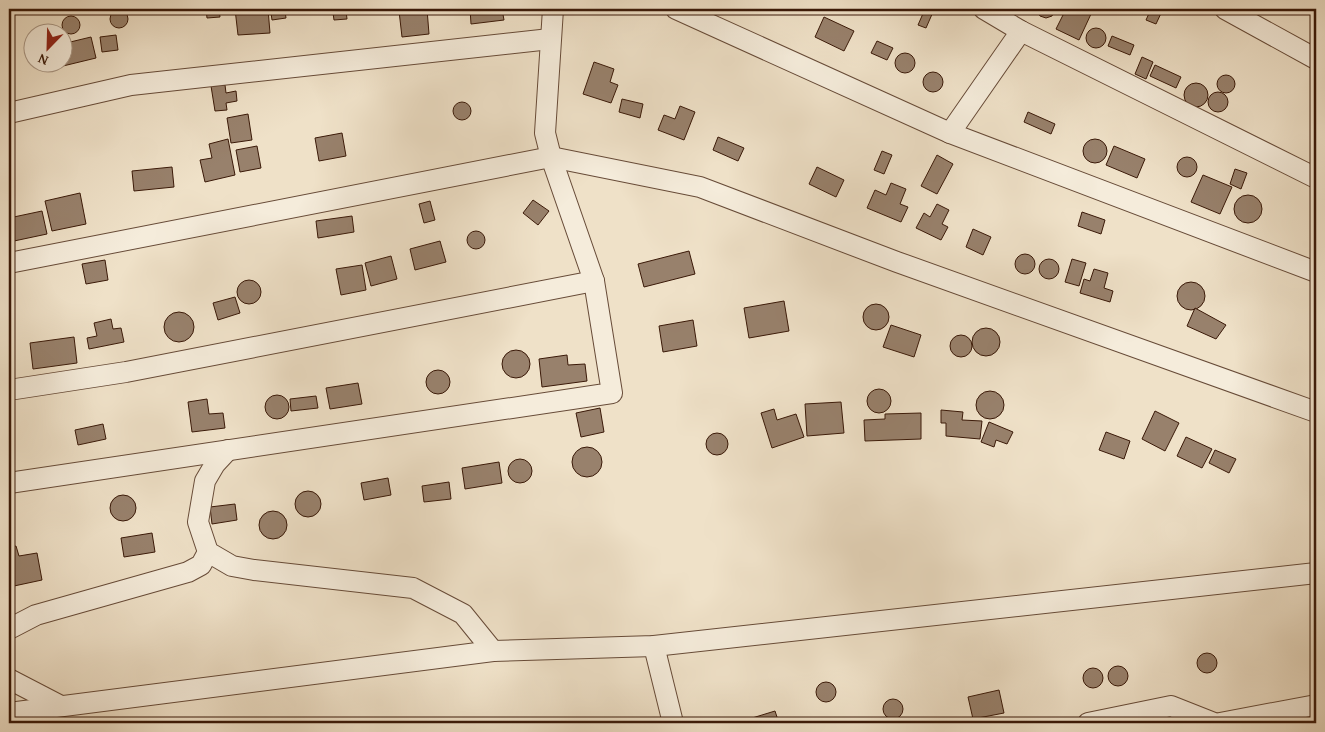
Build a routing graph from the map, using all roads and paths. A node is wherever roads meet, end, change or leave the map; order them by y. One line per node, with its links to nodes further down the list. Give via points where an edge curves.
1 (553, 9): 6 (street)
2 (676, 9): 9 (street)
3 (984, 9): 5 (street)
4 (1225, 9): 7 (street)
5 (1021, 31): 9 (street); 11 (street)
6 (550, 39): 8 (street, via 131,85); 10 (street, via 544,133)
7 (1316, 59)
8 (9, 113)
9 (950, 133): 13 (street)
10 (551, 157): 12 (street); 14 (street); 16 (street, via 700,187 897,262)
11 (1316, 178)
12 (9, 263)
13 (1316, 272)
14 (594, 281): 15 (street, via 126,372); 17 (street, via 612,394)
15 (9, 390)
16 (1316, 412)
17 (228, 450): 18 (street); 19 (street, via 205,481 198,522)
18 (9, 483)
19 (208, 552): 21 (street, via 201,565 188,572 36,615); 23 (street, via 232,566 254,570 413,588 463,614)
20 (1316, 573): 22 (street)
21 (9, 628)
22 (654, 646): 23 (street); 28 (street)
23 (493, 651): 26 (street)
24 (9, 679): 26 (street)
25 (1316, 705): 31 (street)
26 (61, 706): 27 (street)
27 (9, 713)
28 (673, 723)
29 (1088, 723): 30 (street, via 1170,706)
30 (1214, 723)
31 (1220, 723)

